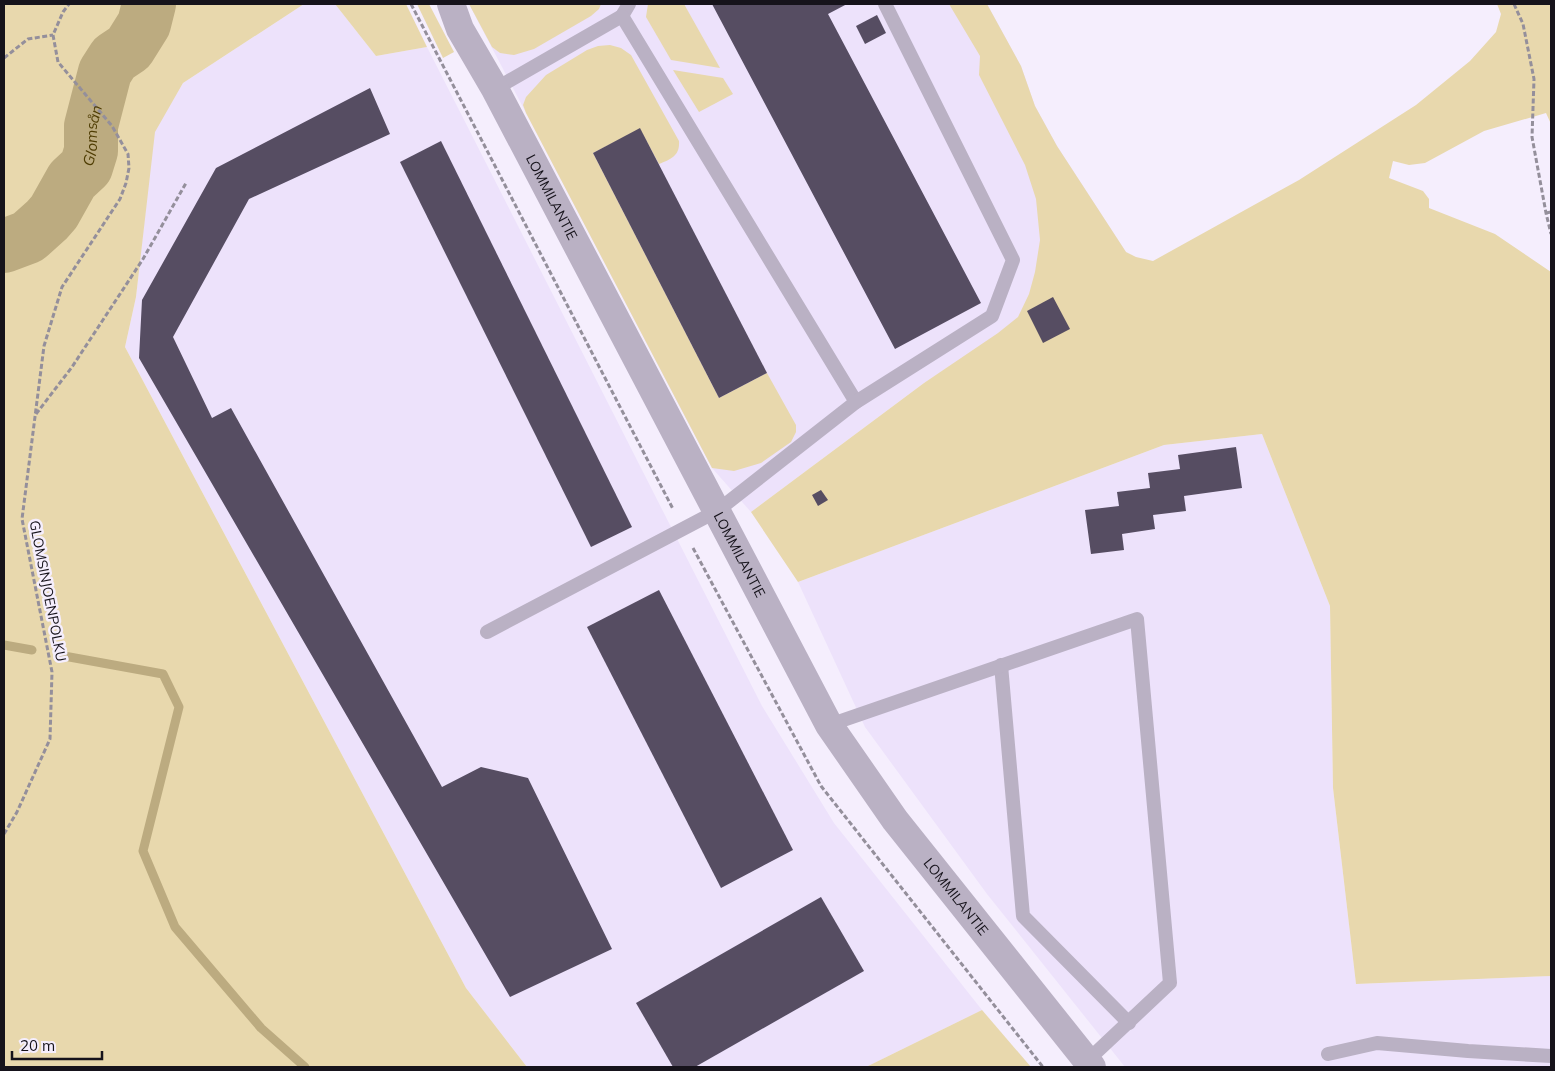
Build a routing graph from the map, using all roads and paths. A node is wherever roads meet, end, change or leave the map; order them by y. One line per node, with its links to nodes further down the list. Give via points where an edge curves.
1 (69, 4): 6 (path)
2 (451, 4): 8 (street, LOMMILANTIE, via 460,29)
3 (885, 4): 13 (lane, via 1013,260 992,316)
4 (1514, 4): 11 (path, via 1523,24 1534,79 1532,137)
5 (622, 8): 8 (lane); 13 (lane)
6 (53, 35): 7 (path, via 28,39); 14 (path, GLOMSINJOENPOLKU, via 58,62 112,126 128,154 129,168 120,199 62,287 44,346)
7 (4, 58)
8 (495, 89): 15 (street, LOMMILANTIE)
9 (186, 183): 14 (path, via 137,267)
10 (1551, 212): 11 (path)
11 (1546, 214): 12 (path)
12 (1551, 234)
13 (856, 402): 15 (lane)
14 (36, 415): 19 (path, GLOMSINJOENPOLKU, via 22,519 52,672 50,739)
15 (717, 511): 16 (lane); 18 (street, LOMMILANTIE)
16 (487, 632)
17 (1001, 665): 18 (lane); 20 (lane, via 1023,916); 20 (lane, via 1137,619 1170,983)
18 (829, 725): 23 (street, LOMMILANTIE, via 895,820)
19 (4, 834)
20 (1129, 1023): 23 (lane)
21 (1328, 1054): 22 (lane, via 1377,1043)
22 (1551, 1056)
23 (1089, 1064)

